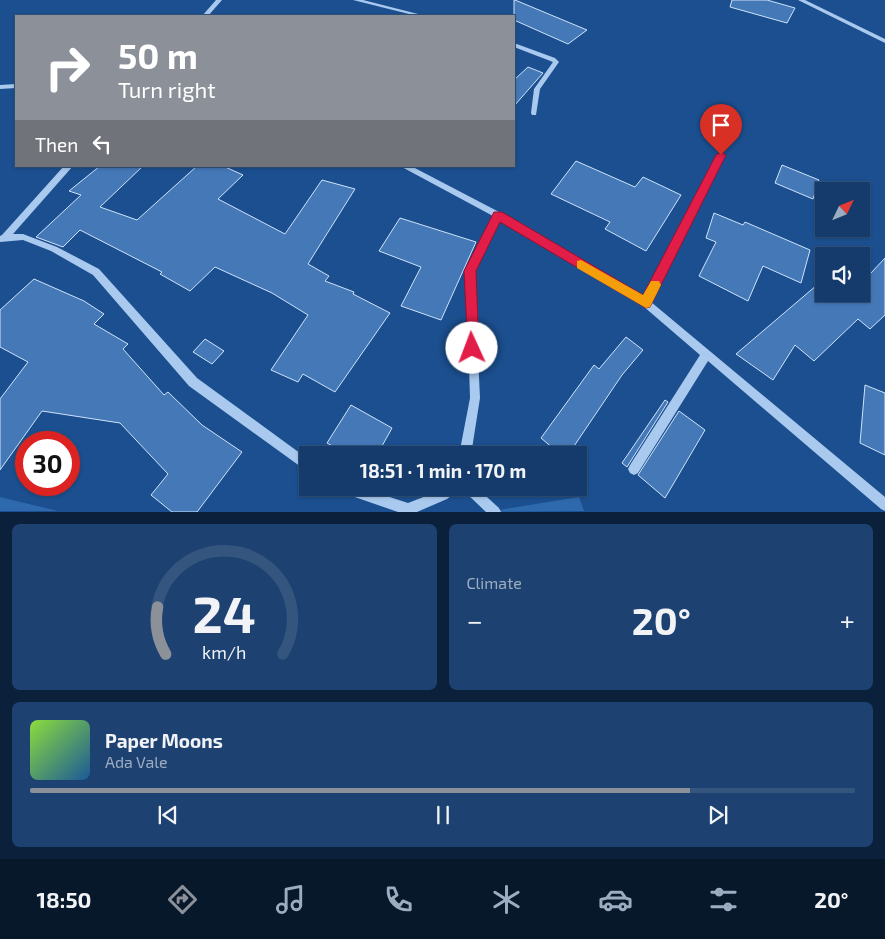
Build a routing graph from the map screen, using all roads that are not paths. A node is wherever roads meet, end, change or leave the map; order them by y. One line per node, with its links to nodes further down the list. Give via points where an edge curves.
1 (218, 0): 4 (street)
2 (356, 0): 5 (street)
3 (801, 0): 6 (street)
4 (206, 15)
5 (419, 15)
6 (885, 41)
7 (515, 45): 10 (street, via 556,62 536,89)
8 (15, 86): 9 (street)
9 (0, 87)
10 (534, 113)
11 (721, 155): 16 (street)
12 (69, 167): 15 (street)
13 (406, 167): 14 (street)
14 (498, 215): 16 (street); 18 (street, via 470,271 475,398)
15 (2, 238): 19 (street, via 23,237 96,272 193,382)
16 (646, 303): 17 (street)
17 (706, 355): 20 (street); 24 (street)
18 (467, 446)
19 (299, 459)
20 (634, 469)
21 (370, 496): 22 (street, via 408,509)
22 (443, 496)
23 (478, 496): 25 (street)
24 (885, 505)
25 (495, 512)

